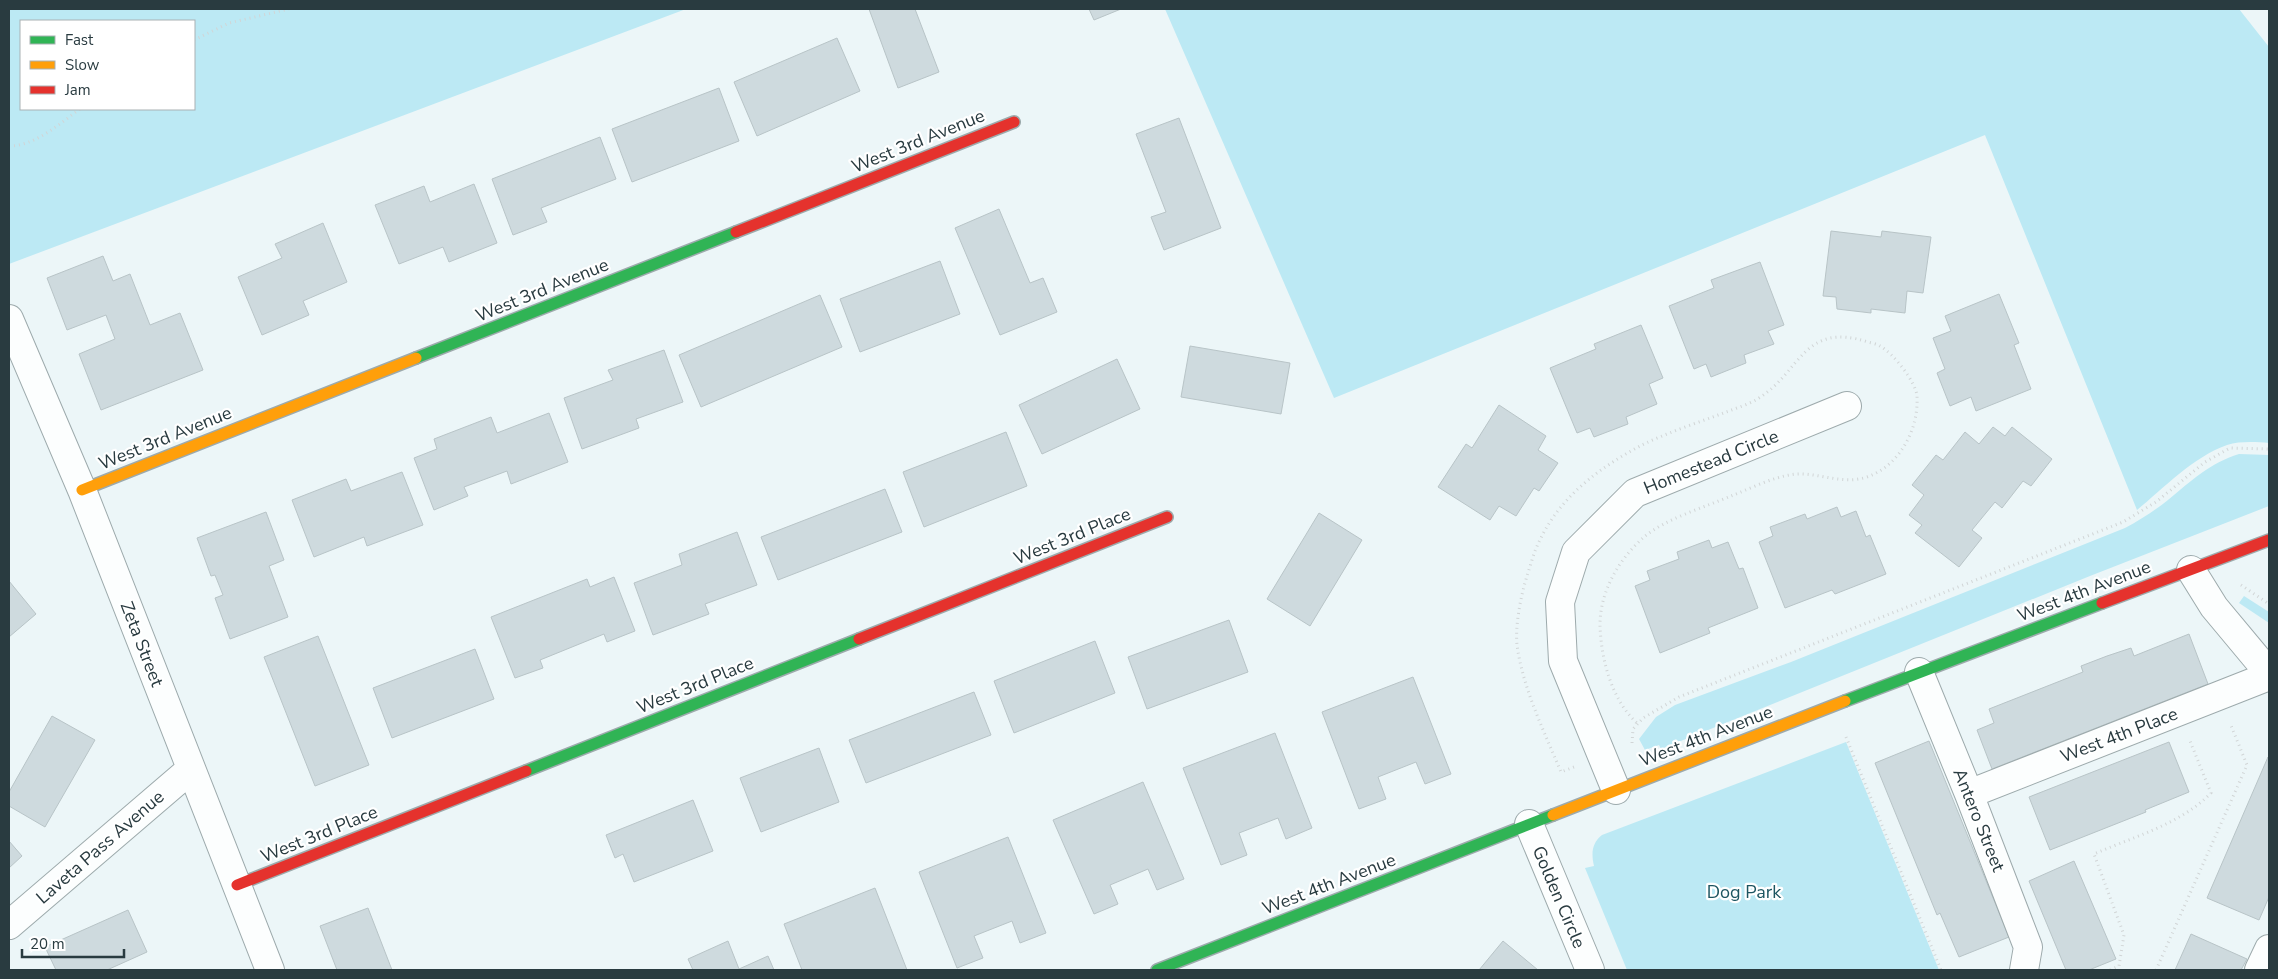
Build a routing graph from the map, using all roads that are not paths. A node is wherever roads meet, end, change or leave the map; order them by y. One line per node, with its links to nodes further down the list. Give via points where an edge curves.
1 (1014, 122): 4 (street, West 3rd Avenue)
2 (9, 319): 4 (street, Zeta Street)
3 (1847, 406): 11 (street, Homestead Circle, via 1634,493 1576,552 1560,602 1563,661)
4 (82, 490): 10 (street, Zeta Street)
5 (1167, 517): 14 (street, West 3rd Place)
6 (2269, 540): 7 (street, West 4th Avenue)
7 (2191, 570): 8 (street, West 4th Avenue); 9 (street, via 2214,607)
8 (1919, 672): 11 (street, West 4th Avenue); 12 (street, Antero Street)
9 (2269, 674): 12 (street, West 4th Place)
10 (191, 769): 14 (street, Zeta Street); 15 (street, Laveta Pass Avenue)
11 (1616, 790): 13 (street, West 4th Avenue)
12 (1969, 794): 20 (street, Antero Street, via 2028,947)
13 (1529, 824): 18 (street, West 4th Avenue); 19 (street, Golden Circle)
14 (237, 886): 17 (street, Zeta Street)
15 (9, 925)
16 (2269, 949): 21 (street)
17 (270, 970)
18 (1157, 970)
19 (1590, 970)
20 (2024, 970)
21 (2260, 970)

